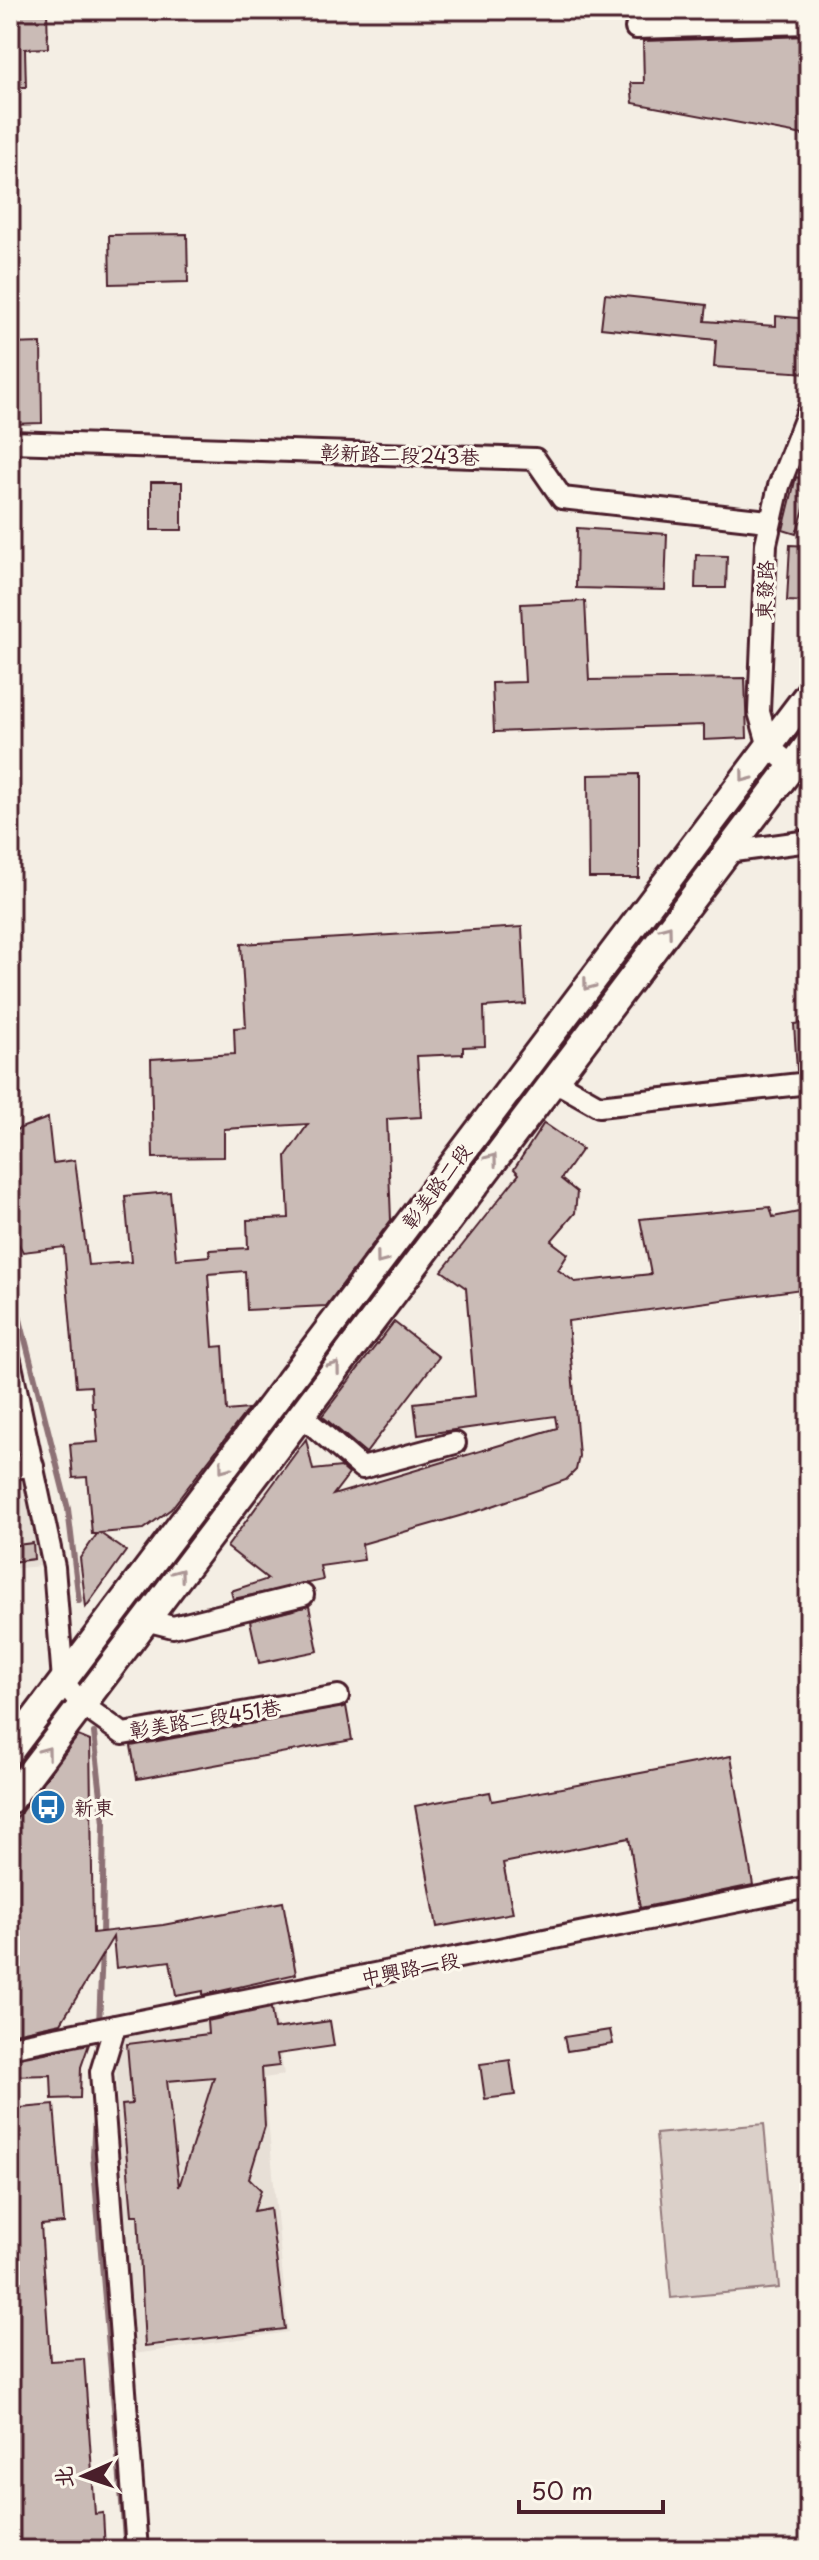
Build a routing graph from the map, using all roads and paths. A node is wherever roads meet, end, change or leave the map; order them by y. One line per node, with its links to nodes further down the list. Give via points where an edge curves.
1 (809, 23): 2 (street)
2 (636, 28)
3 (809, 409): 5 (street, 東發路)
4 (10, 442): 5 (street, 彰新路二段243巷, via 535,459 562,498)
5 (768, 521): 8 (street, 東發路, via 759,712)
6 (809, 693): 8 (main road, 彰美路二段)
7 (809, 744): 9 (main road, 彰美路二段)
8 (769, 747): 9 (street); 14 (main road, 彰美路二段, one-way to 14)
9 (792, 766): 11 (main road, 彰美路二段)
10 (809, 841): 11 (street)
11 (727, 852): 12 (main road, 彰美路二段, one-way to 11)
12 (553, 1080): 13 (street, via 599,1106); 15 (main road, 彰美路二段, one-way to 12)
13 (809, 1083)
14 (420, 1207): 15 (main road); 23 (main road, 彰美路二段, one-way to 23)
15 (442, 1226): 17 (main road, 彰美路二段, one-way to 15)
16 (10, 1361): 19 (street)
17 (300, 1414): 18 (street, via 362,1468); 22 (main road, 彰美路二段, one-way to 17)
18 (455, 1443)
19 (33, 1466): 20 (street); 23 (street, via 54,1567)
20 (10, 1468)
21 (303, 1595): 22 (street, via 173,1627)
22 (145, 1620): 25 (main road, 彰美路二段)
23 (63, 1681): 25 (street, 彰美路二段451巷); 26 (main road, 彰美路二段)
24 (338, 1696): 25 (street, 彰美路二段451巷, via 123,1734)
25 (81, 1704): 27 (main road, 彰美路二段, one-way to 25)
26 (10, 1751)
27 (10, 1800)
28 (809, 1887): 29 (street, 中興路一段)
29 (115, 2026): 30 (street, 中興路一段); 31 (street, via 101,2072)
30 (10, 2047)
31 (137, 2550)

